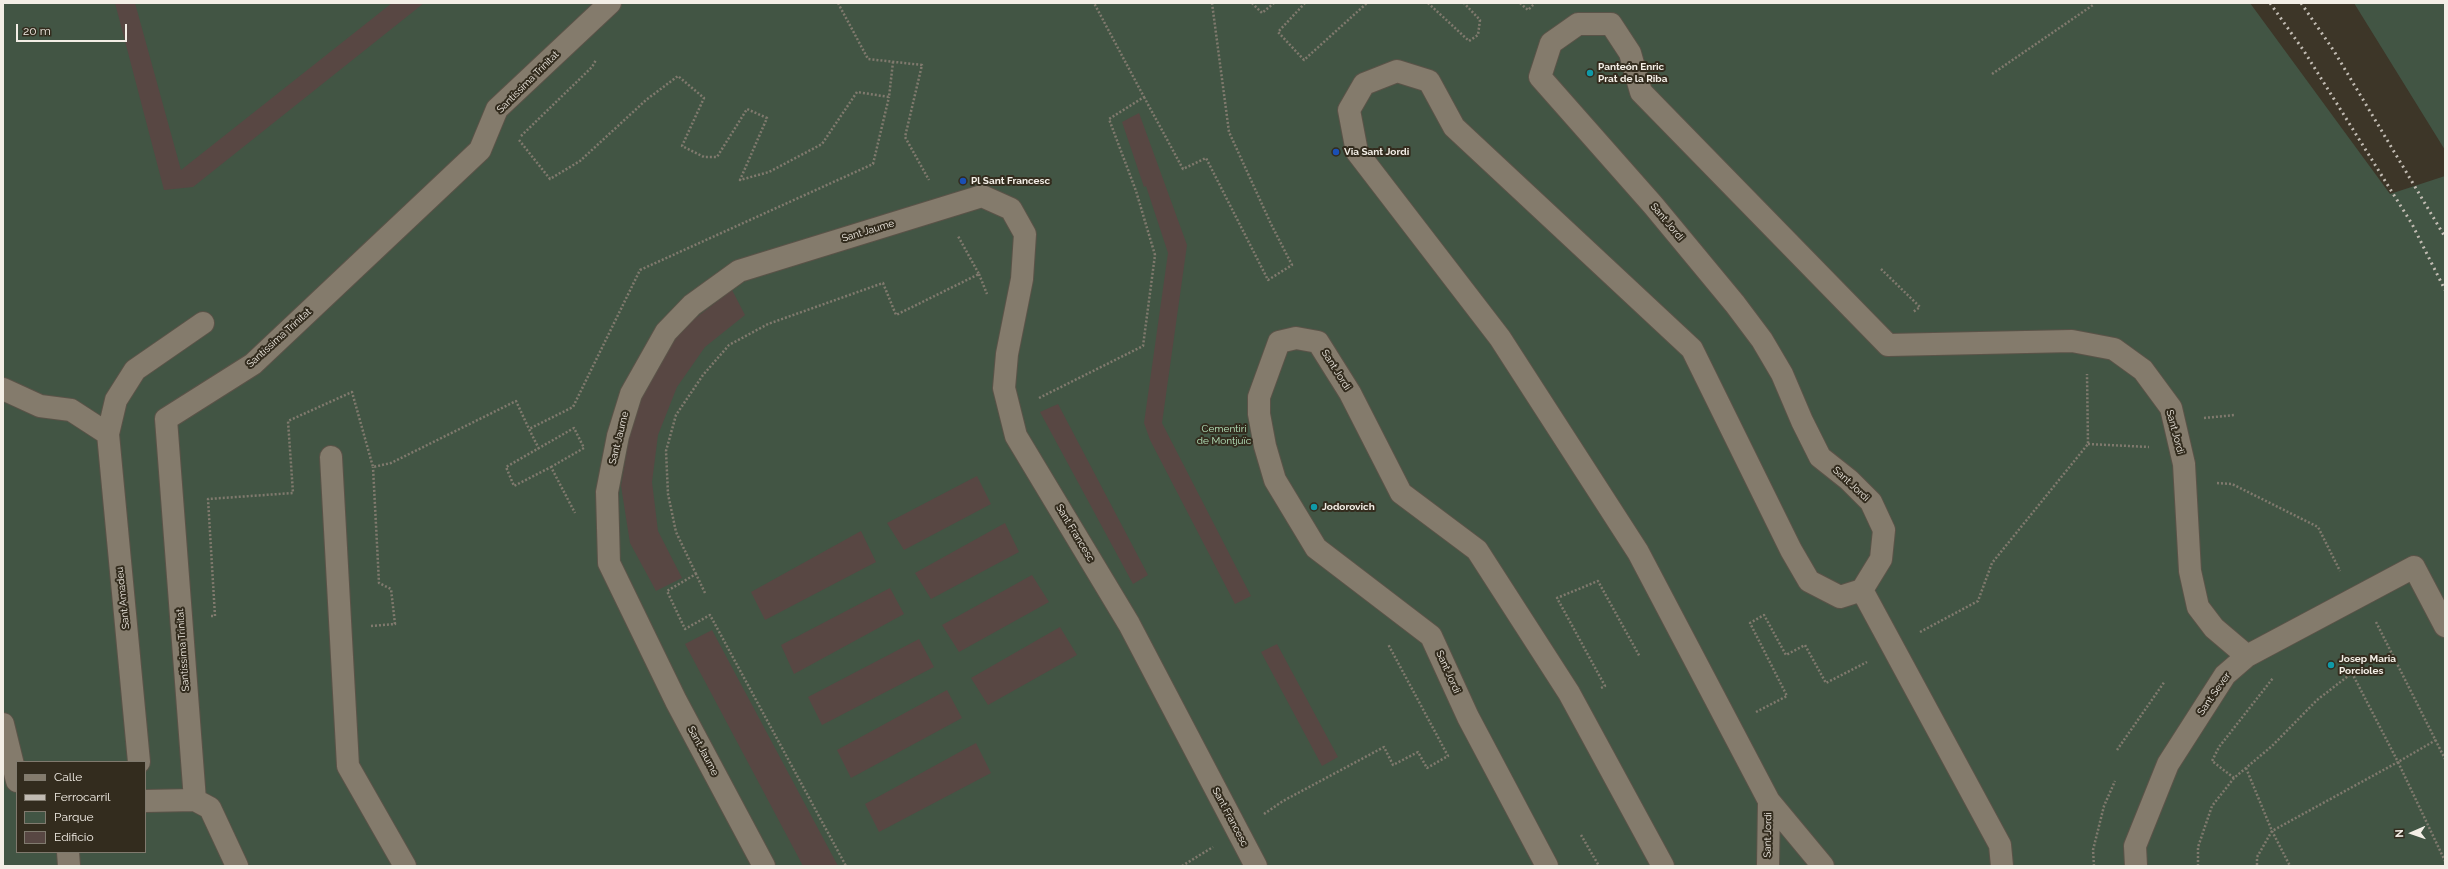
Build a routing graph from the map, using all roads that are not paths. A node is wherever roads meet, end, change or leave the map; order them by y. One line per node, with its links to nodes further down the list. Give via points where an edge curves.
1 (610, 3): 13 (lane, Santíssima Trinitat, via 497,109 480,150 259,358 166,419)
2 (982, 196): 20 (lane, Sant Jaume, via 739,271 692,305 666,332 632,394 620,429 607,492 609,563 676,701); 21 (lane, Sant Francesc, via 1011,209 1025,234 1022,279 1007,354 1004,388 1016,436 1129,624)
3 (203, 323): 5 (lane, Sant Amadeu, via 135,370 116,400)
4 (3, 389): 5 (lane, via 40,406 71,410)
5 (108, 434): 11 (lane, Sant Amadeu)
6 (331, 457): 19 (lane, via 348,766)
7 (1862, 590): 9 (lane, Sant Jordi, via 1881,559 1884,530 1871,502 1820,457 1782,374 1762,340 1735,304 1653,205 1540,77 1551,43 1578,24 1612,24 1630,53 1641,92 1888,345 2010,344 2072,340 2114,349 2143,370 2170,408 2184,464 2190,571 2198,607 2214,628); 15 (lane, Sant Jordi, via 1840,597 1808,581 1692,349 1454,127 1428,81 1397,72 1364,84 1349,110 1357,152 1500,338 1638,552); 26 (lane, via 2000,845)
8 (2445, 626): 9 (lane, Sant Sever, via 2414,567)
9 (2247, 656): 27 (lane, Sant Sever, via 2225,674 2168,764 2135,846)
10 (3, 724): 12 (lane)
11 (139, 761)
12 (16, 777)
13 (195, 800): 14 (lane); 18 (lane, via 210,808)
14 (146, 801)
15 (1769, 801): 24 (lane, Sant Jordi); 25 (lane)
16 (68, 853): 17 (lane)
17 (69, 866)
18 (238, 866)
19 (405, 866)
20 (764, 866)
21 (1256, 866)
22 (1547, 866): 23 (lane, Sant Jordi, via 1468,717 1431,636 1316,548 1275,480 1262,433 1259,397 1279,342 1296,338 1318,342 1350,393 1400,493 1478,550 1569,693)
23 (1663, 866)
24 (1768, 866)
25 (1823, 866)
26 (2002, 866)
27 (2136, 866)

